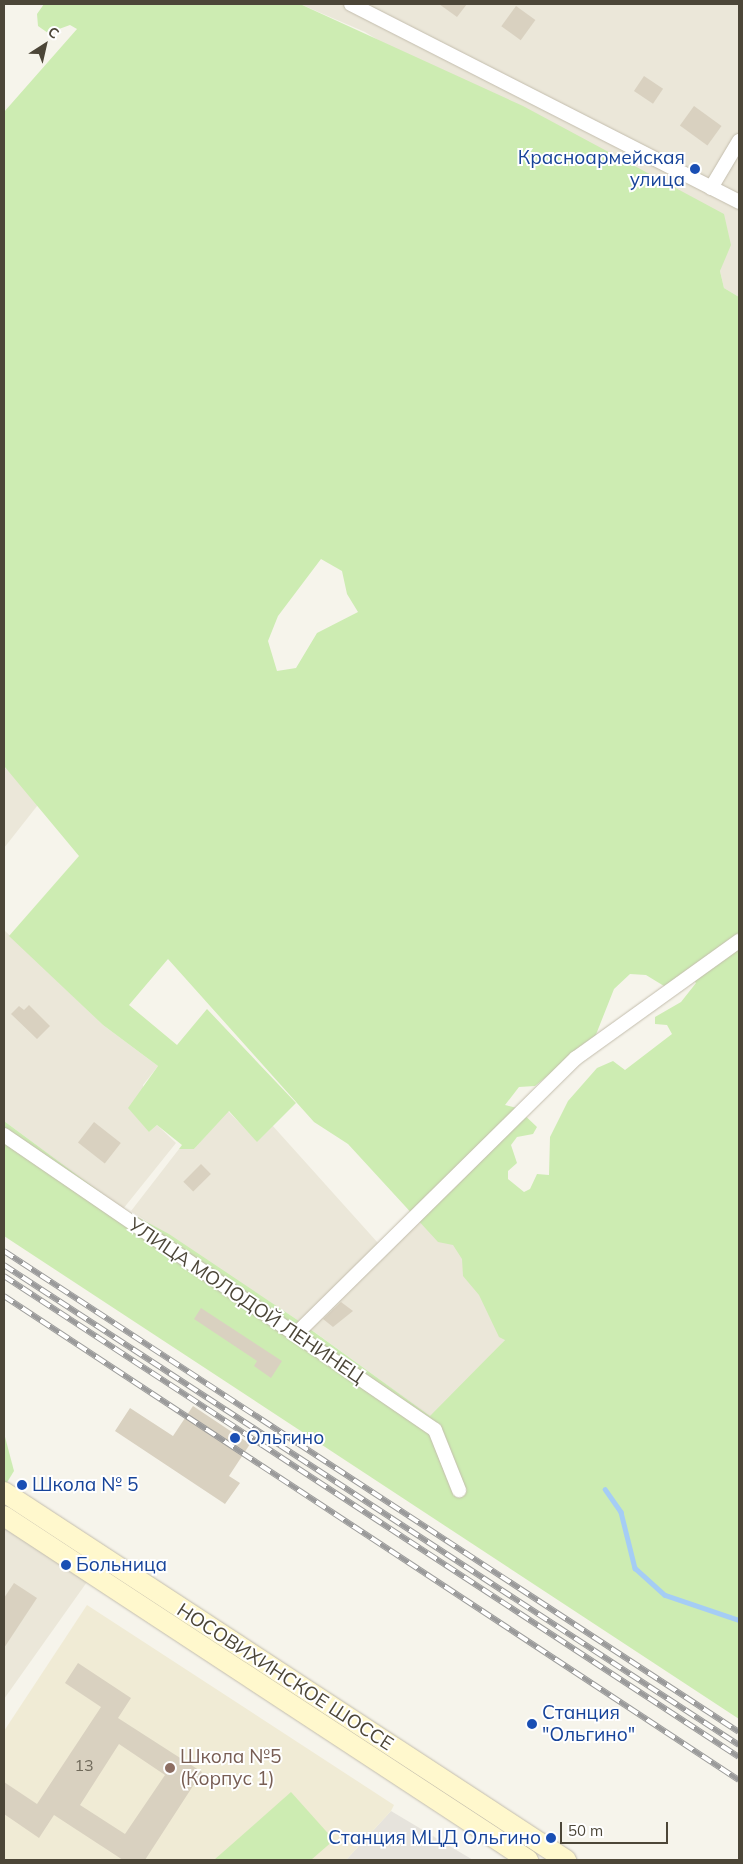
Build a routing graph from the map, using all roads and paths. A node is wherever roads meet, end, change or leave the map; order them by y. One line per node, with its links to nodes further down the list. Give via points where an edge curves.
1 (351, 4): 3 (street)
2 (739, 141): 3 (street)
3 (711, 188): 4 (street)
4 (739, 202)
5 (739, 941): 7 (street, via 576,1058)
6 (4, 1135): 7 (street, УЛИЦА МОЛОДОЙ ЛЕНИНЕЦ)
7 (296, 1334): 8 (street, УЛИЦА МОЛОДОЙ ЛЕНИНЕЦ, via 435,1430)
8 (458, 1490)
9 (4, 1492): 12 (main road, НОСОВИХИНСКОЕ ШОССЕ)
10 (4, 1516): 11 (main road, НОСОВИХИНСКОЕ ШОССЕ)
11 (528, 1860)
12 (566, 1860)

